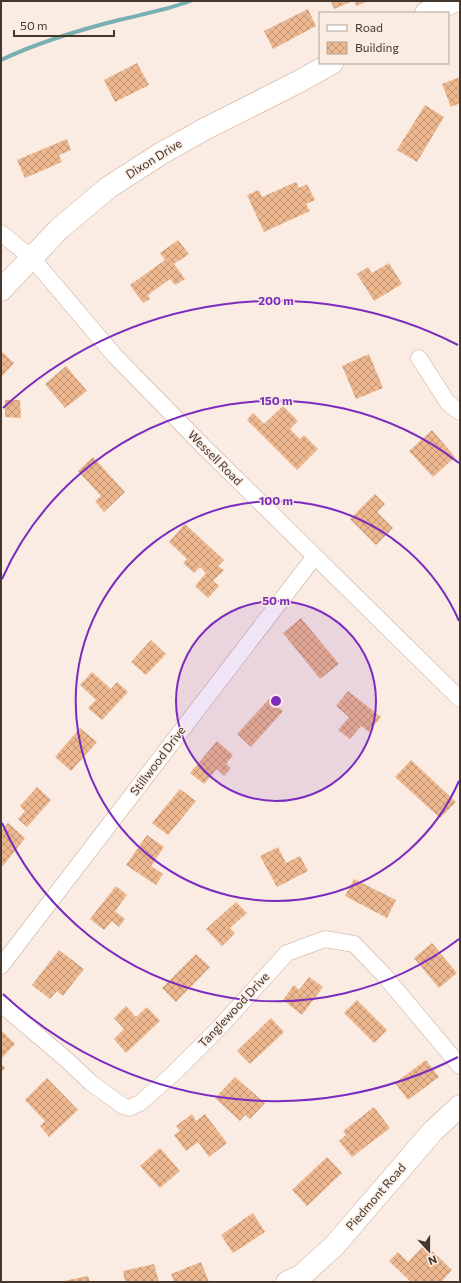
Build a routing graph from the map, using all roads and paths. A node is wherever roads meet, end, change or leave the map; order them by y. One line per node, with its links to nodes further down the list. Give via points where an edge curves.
1 (455, 1): 2 (street)
2 (428, 12)
3 (330, 64): 5 (street, Dixon Drive, via 205,129 109,187 59,229)
4 (1, 233): 5 (street, Wessell Road)
5 (32, 258): 6 (street, Dixon Drive); 9 (street, Wessell Road, via 115,356)
6 (1, 290)
7 (419, 358): 8 (street, via 448,403)
8 (460, 412)
9 (315, 556): 10 (street, Wessell Road); 11 (street, Stillwood Drive)
10 (460, 699)
11 (1, 966)
12 (1, 1004): 13 (street, Tanglewood Drive, via 90,1082 129,1108 140,1103 174,1073 287,953 325,939 354,944 383,974)
13 (460, 1066)
14 (460, 1106): 15 (street, Piedmont Road, via 433,1131 334,1246 300,1276)
15 (287, 1282)

